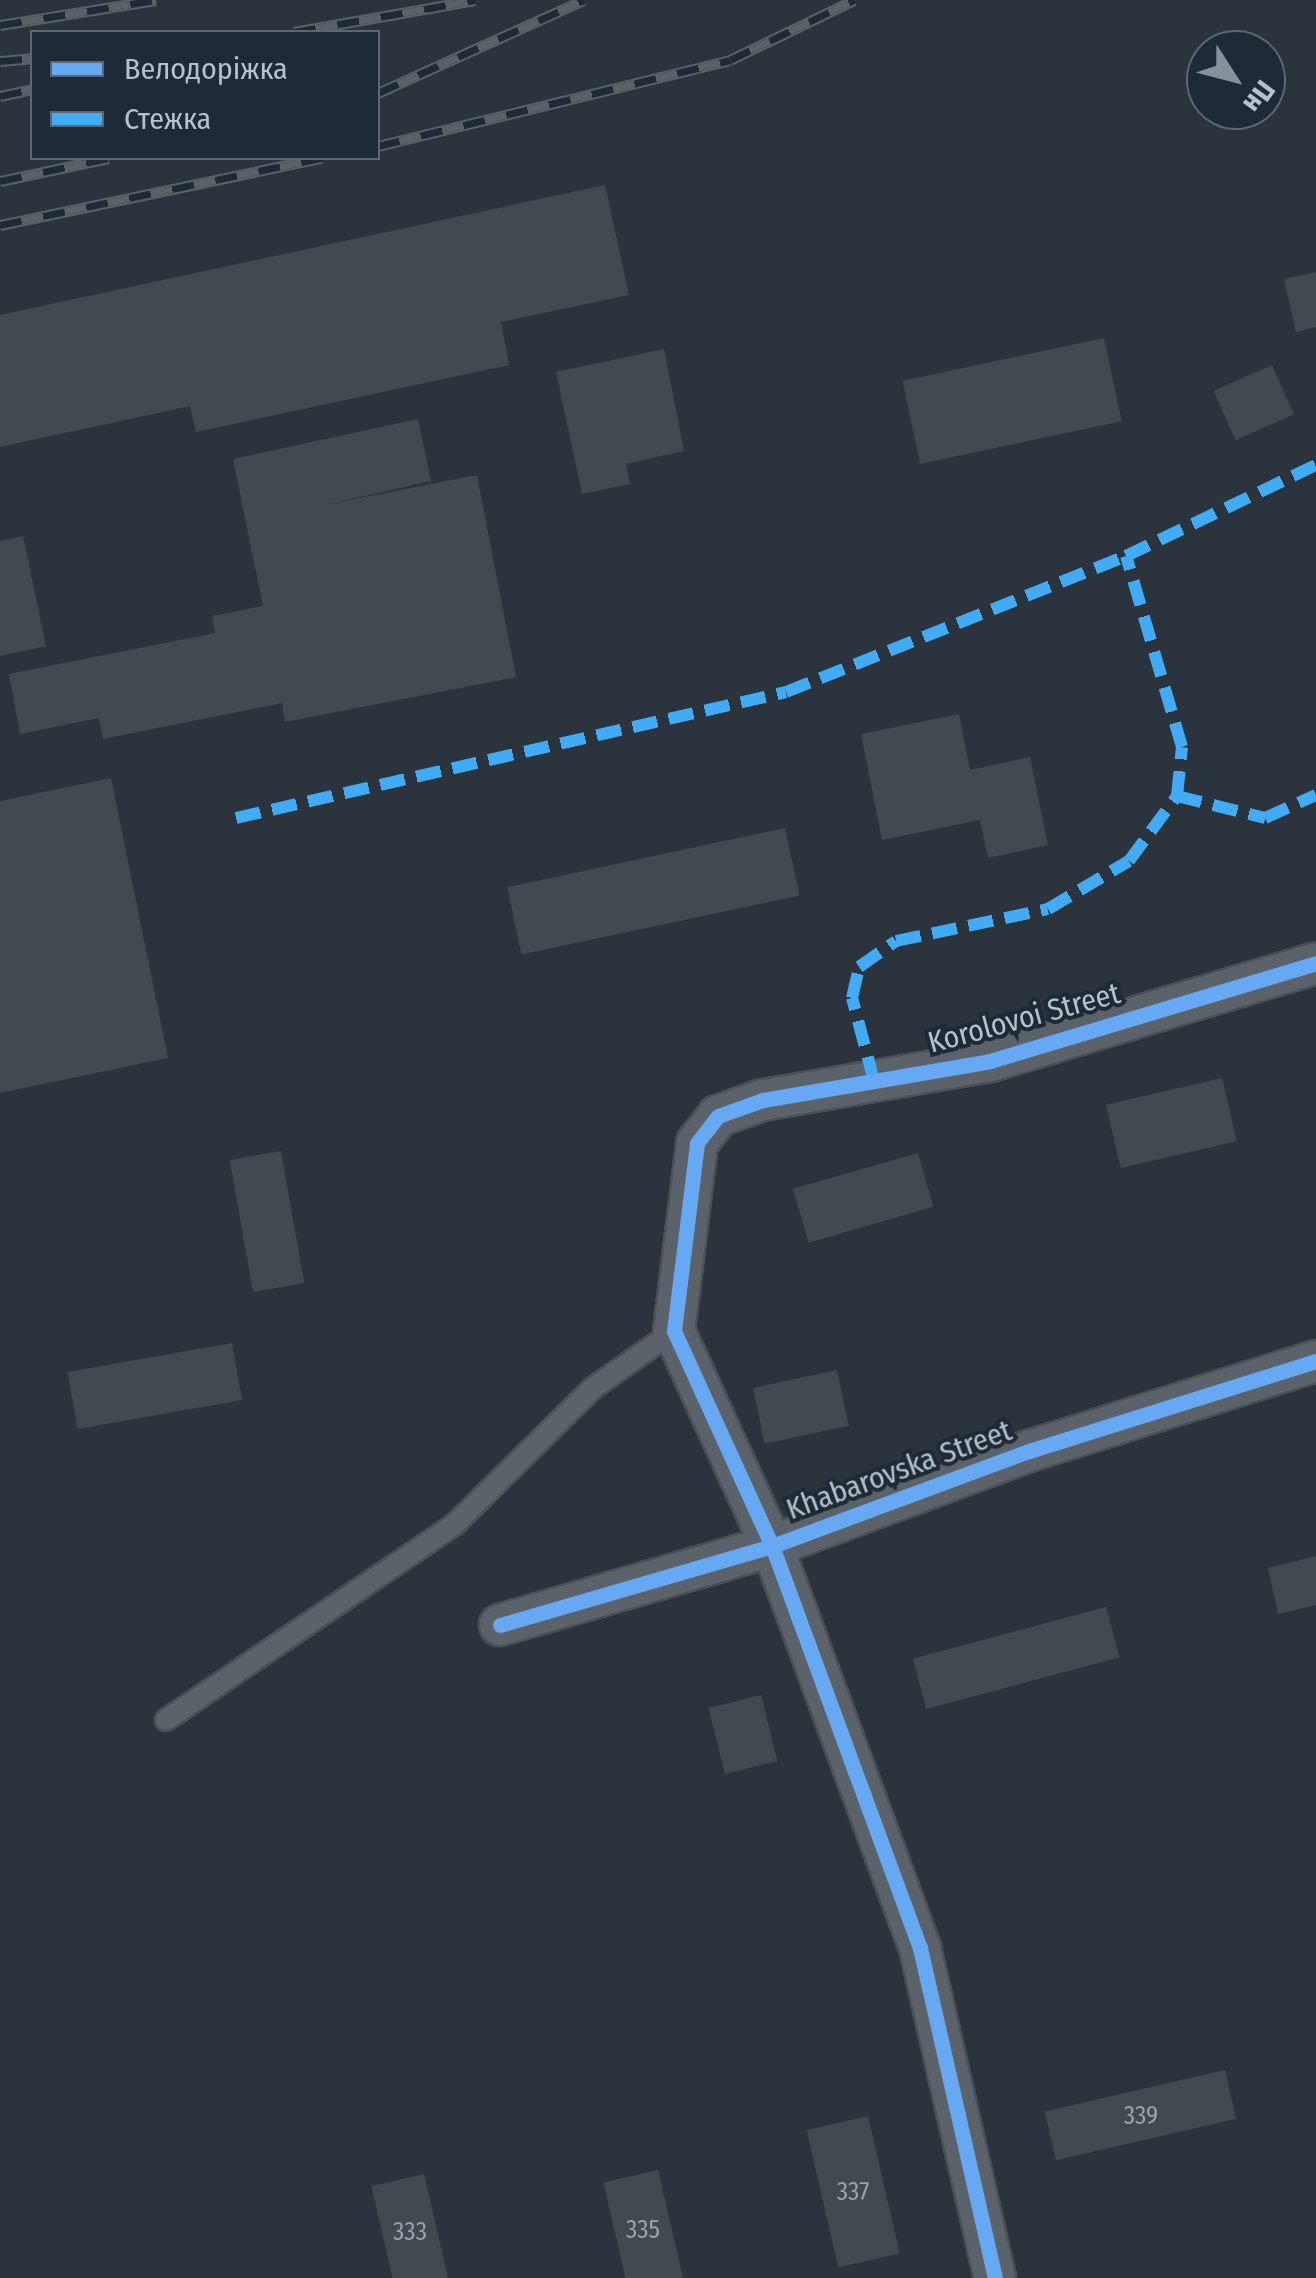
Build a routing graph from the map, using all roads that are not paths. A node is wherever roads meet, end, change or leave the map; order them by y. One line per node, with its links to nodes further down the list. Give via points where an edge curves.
1 (1316, 963): 2 (street, Korolovoi Street, via 990,1061 763,1100 718,1116 697,1143)
2 (674, 1331): 4 (street); 6 (lane, via 593,1388 454,1525)
3 (1316, 1361): 4 (street, Khabarovska Street, via 1030,1451)
4 (772, 1546): 5 (street, Khabarovska Street); 7 (street, via 920,1948)
5 (500, 1625)
6 (166, 1720)
7 (994, 2278)

